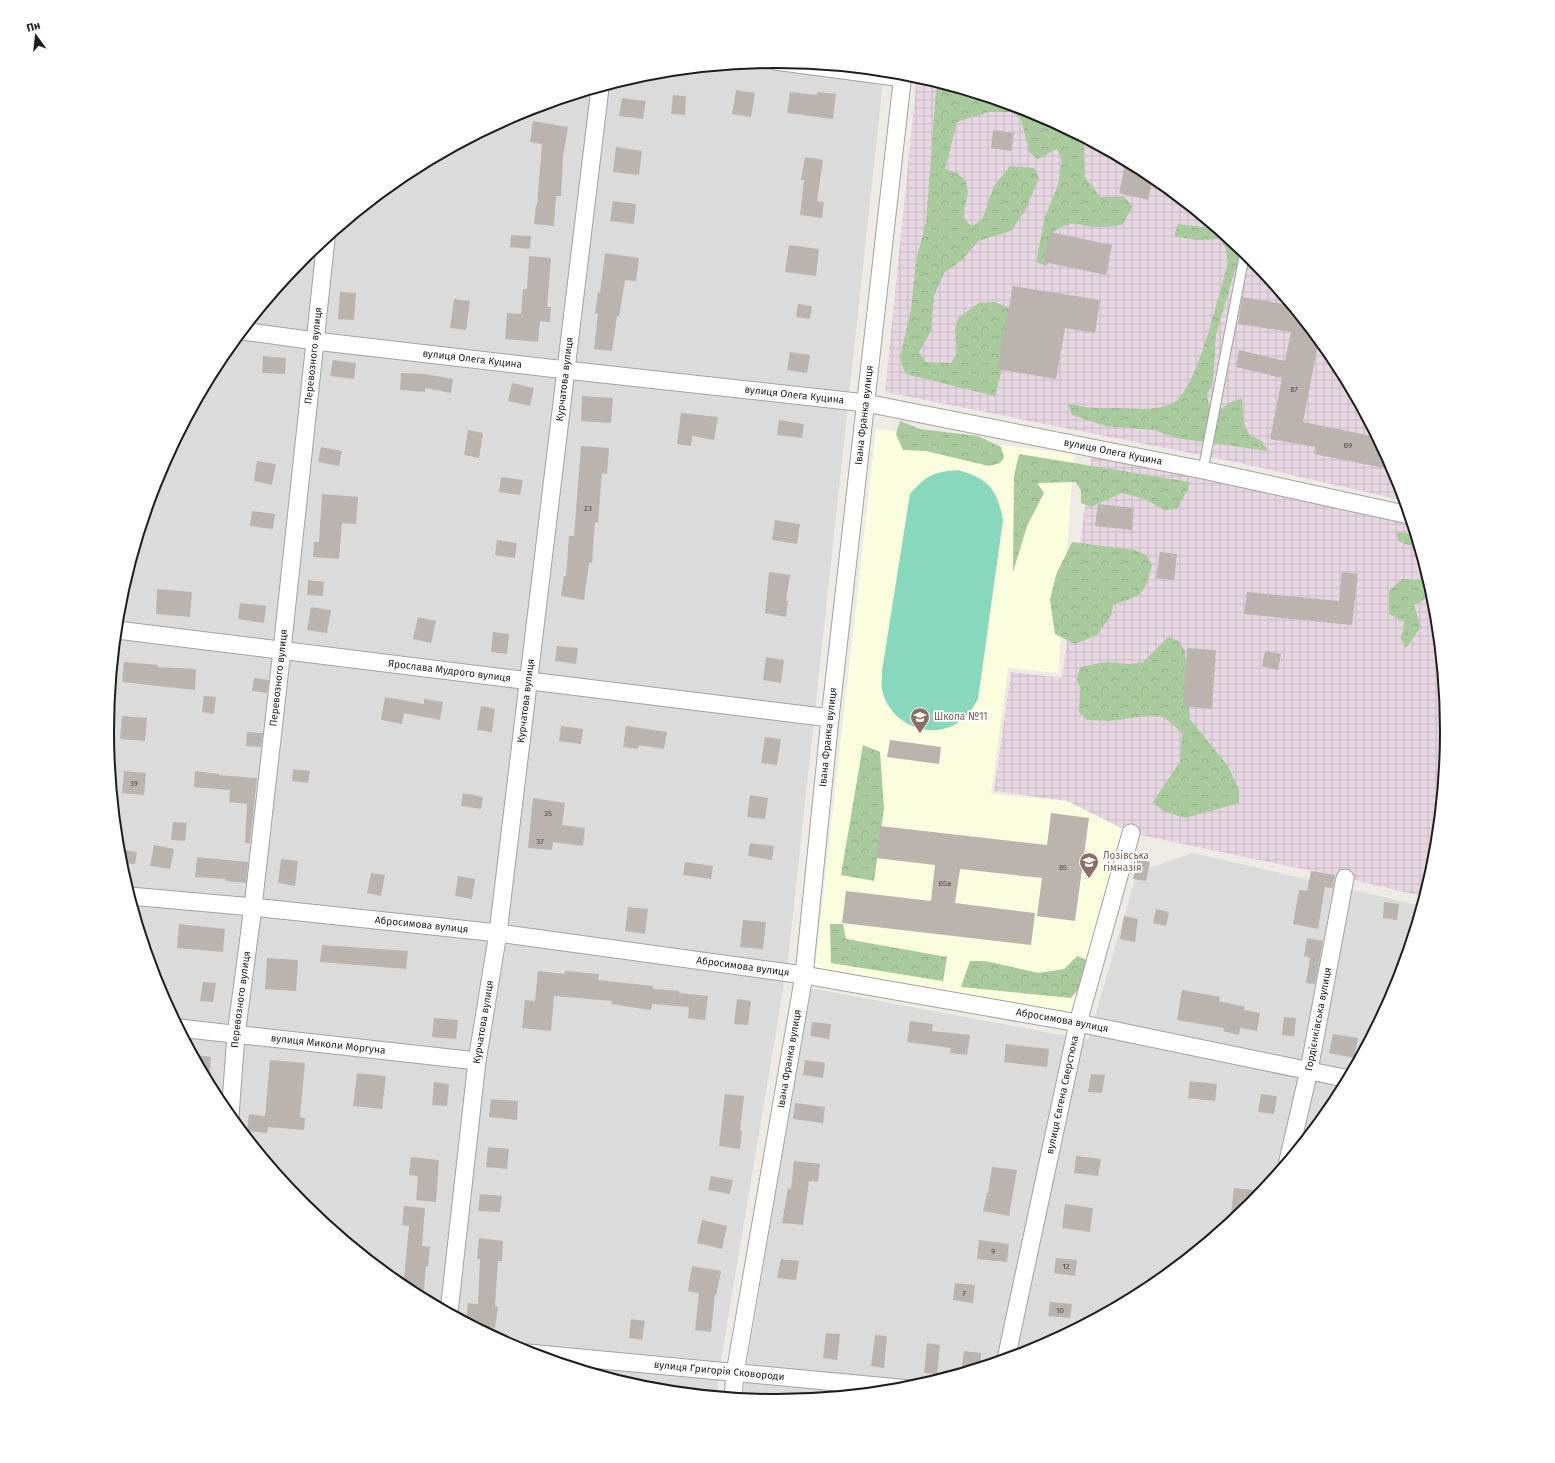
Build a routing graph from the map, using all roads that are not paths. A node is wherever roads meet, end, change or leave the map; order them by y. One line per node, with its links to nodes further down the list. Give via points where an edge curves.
1 (903, 80): 8 (street, Івана Франка вулиця)
2 (599, 93): 7 (street, Курчатова вулиця)
3 (325, 246): 6 (street, Перевозного вулиця)
4 (1244, 260): 9 (lane)
5 (248, 332): 6 (street, вулиця Олега Куцина)
6 (315, 341): 7 (street, вулиця Олега Куцина); 12 (street, Перевозного вулиця)
7 (566, 370): 8 (street, вулиця Олега Куцина); 13 (street, Курчатова вулиця)
8 (866, 403): 9 (street, вулиця Олега Куцина); 14 (street, Івана Франка вулиця)
9 (1203, 470): 10 (street, вулиця Олега Куцина)
10 (1404, 514)
11 (122, 631): 12 (street, Ярослава Мудрого вулиця)
12 (282, 650): 13 (street, Ярослава Мудрого вулиця); 18 (street, Перевозного вулиця)
13 (528, 681): 14 (street, Ярослава Мудрого вулиця); 19 (street, Курчатова вулиця)
14 (830, 718): 20 (street, Івана Франка вулиця)
15 (1131, 833): 21 (street, вулиця Євгена Сверстюка)
16 (1345, 878): 25 (street, Гордієнківська вулиця)
17 (135, 896): 18 (street, Абросимова вулиця)
18 (253, 907): 19 (street, Абросимова вулиця); 23 (street, Перевозного вулиця)
19 (498, 933): 20 (street, Абросимова вулиця); 24 (street, Курчатова вулиця)
20 (804, 975): 21 (street, Абросимова вулиця); 32 (street, Івана Франка вулиця)
21 (1078, 1023): 25 (street, Абросимова вулиця); 30 (street, вулиця Євгена Сверстюка)
22 (184, 1029): 23 (street, вулиця Миколи Моргуна)
23 (236, 1035): 24 (street, вулиця Миколи Моргуна); 27 (street, Перевозного вулиця)
24 (477, 1061): 29 (street, Курчатова вулиця)
25 (1309, 1070): 26 (street, Абросимова вулиця); 28 (street, Гордієнківська вулиця)
26 (1343, 1077)
27 (231, 1107)
28 (1290, 1152)
29 (449, 1308)
30 (1007, 1353)
31 (552, 1355): 32 (street, вулиця Григорія Сковороди)
32 (735, 1372): 33 (street, вулиця Григорія Сковороди); 34 (street, Івана Франка вулиця)
33 (884, 1386)
34 (733, 1394)

